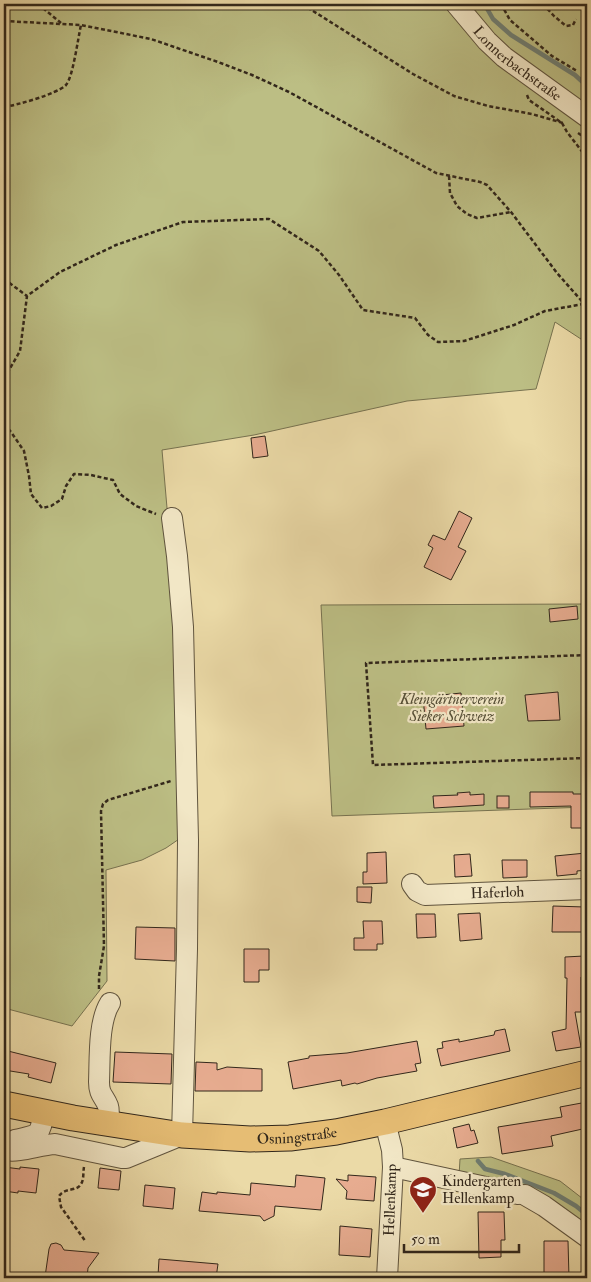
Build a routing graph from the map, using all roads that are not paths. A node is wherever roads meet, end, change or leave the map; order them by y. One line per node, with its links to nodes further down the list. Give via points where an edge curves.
1 (456, 4): 2 (street, Lonnerbachstraße, via 487,41)
2 (581, 124)
3 (172, 518): 12 (street, via 183,627 187,775)
4 (412, 884): 5 (street, Haferloh, via 425,895)
5 (587, 889)
6 (110, 1003): 11 (street, via 102,1026 99,1082 108,1108)
7 (587, 1073): 10 (main road, Osningstraße)
8 (4, 1104): 9 (main road, Osningstraße)
9 (44, 1113): 11 (main road, Osningstraße); 13 (street, via 36,1135)
10 (385, 1122): 12 (main road, Osningstraße, via 290,1138 250,1140); 15 (street, Hellenkamp)
11 (108, 1124): 12 (main road, Osningstraße)
12 (182, 1135): 14 (street, via 126,1158 55,1144 26,1150)
13 (4, 1144)
14 (4, 1150)
15 (393, 1167): 16 (street, via 521,1194); 17 (street, Hellenkamp)
16 (587, 1236)
17 (387, 1278)

